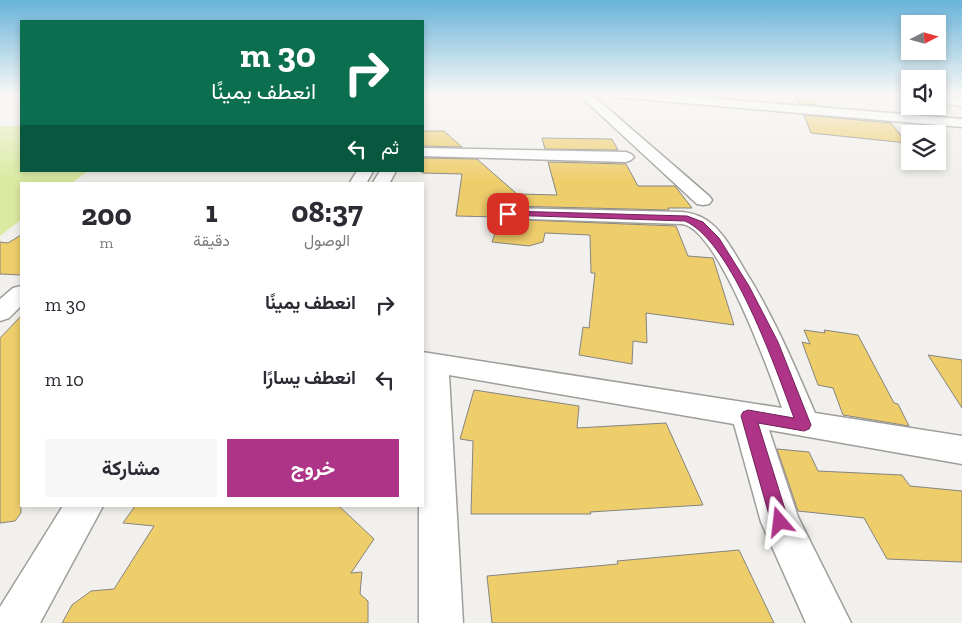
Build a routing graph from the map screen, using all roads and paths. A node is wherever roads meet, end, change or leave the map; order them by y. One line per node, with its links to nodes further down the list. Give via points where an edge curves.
1 (617, 123): 4 (street)
2 (424, 152): 3 (street)
3 (626, 157)
4 (703, 200)
5 (508, 214): 12 (street, via 687,218 700,224 715,240 744,286 772,342)
6 (0, 285): 7 (street)
7 (20, 288)
8 (20, 294): 9 (street)
9 (0, 313)
10 (428, 362): 11 (street); 16 (street)
11 (748, 416): 12 (street); 17 (street, via 780,522)
12 (804, 425): 13 (street)
13 (962, 450)
14 (83, 507): 15 (street)
15 (16, 623)
16 (441, 623)
17 (829, 623)

